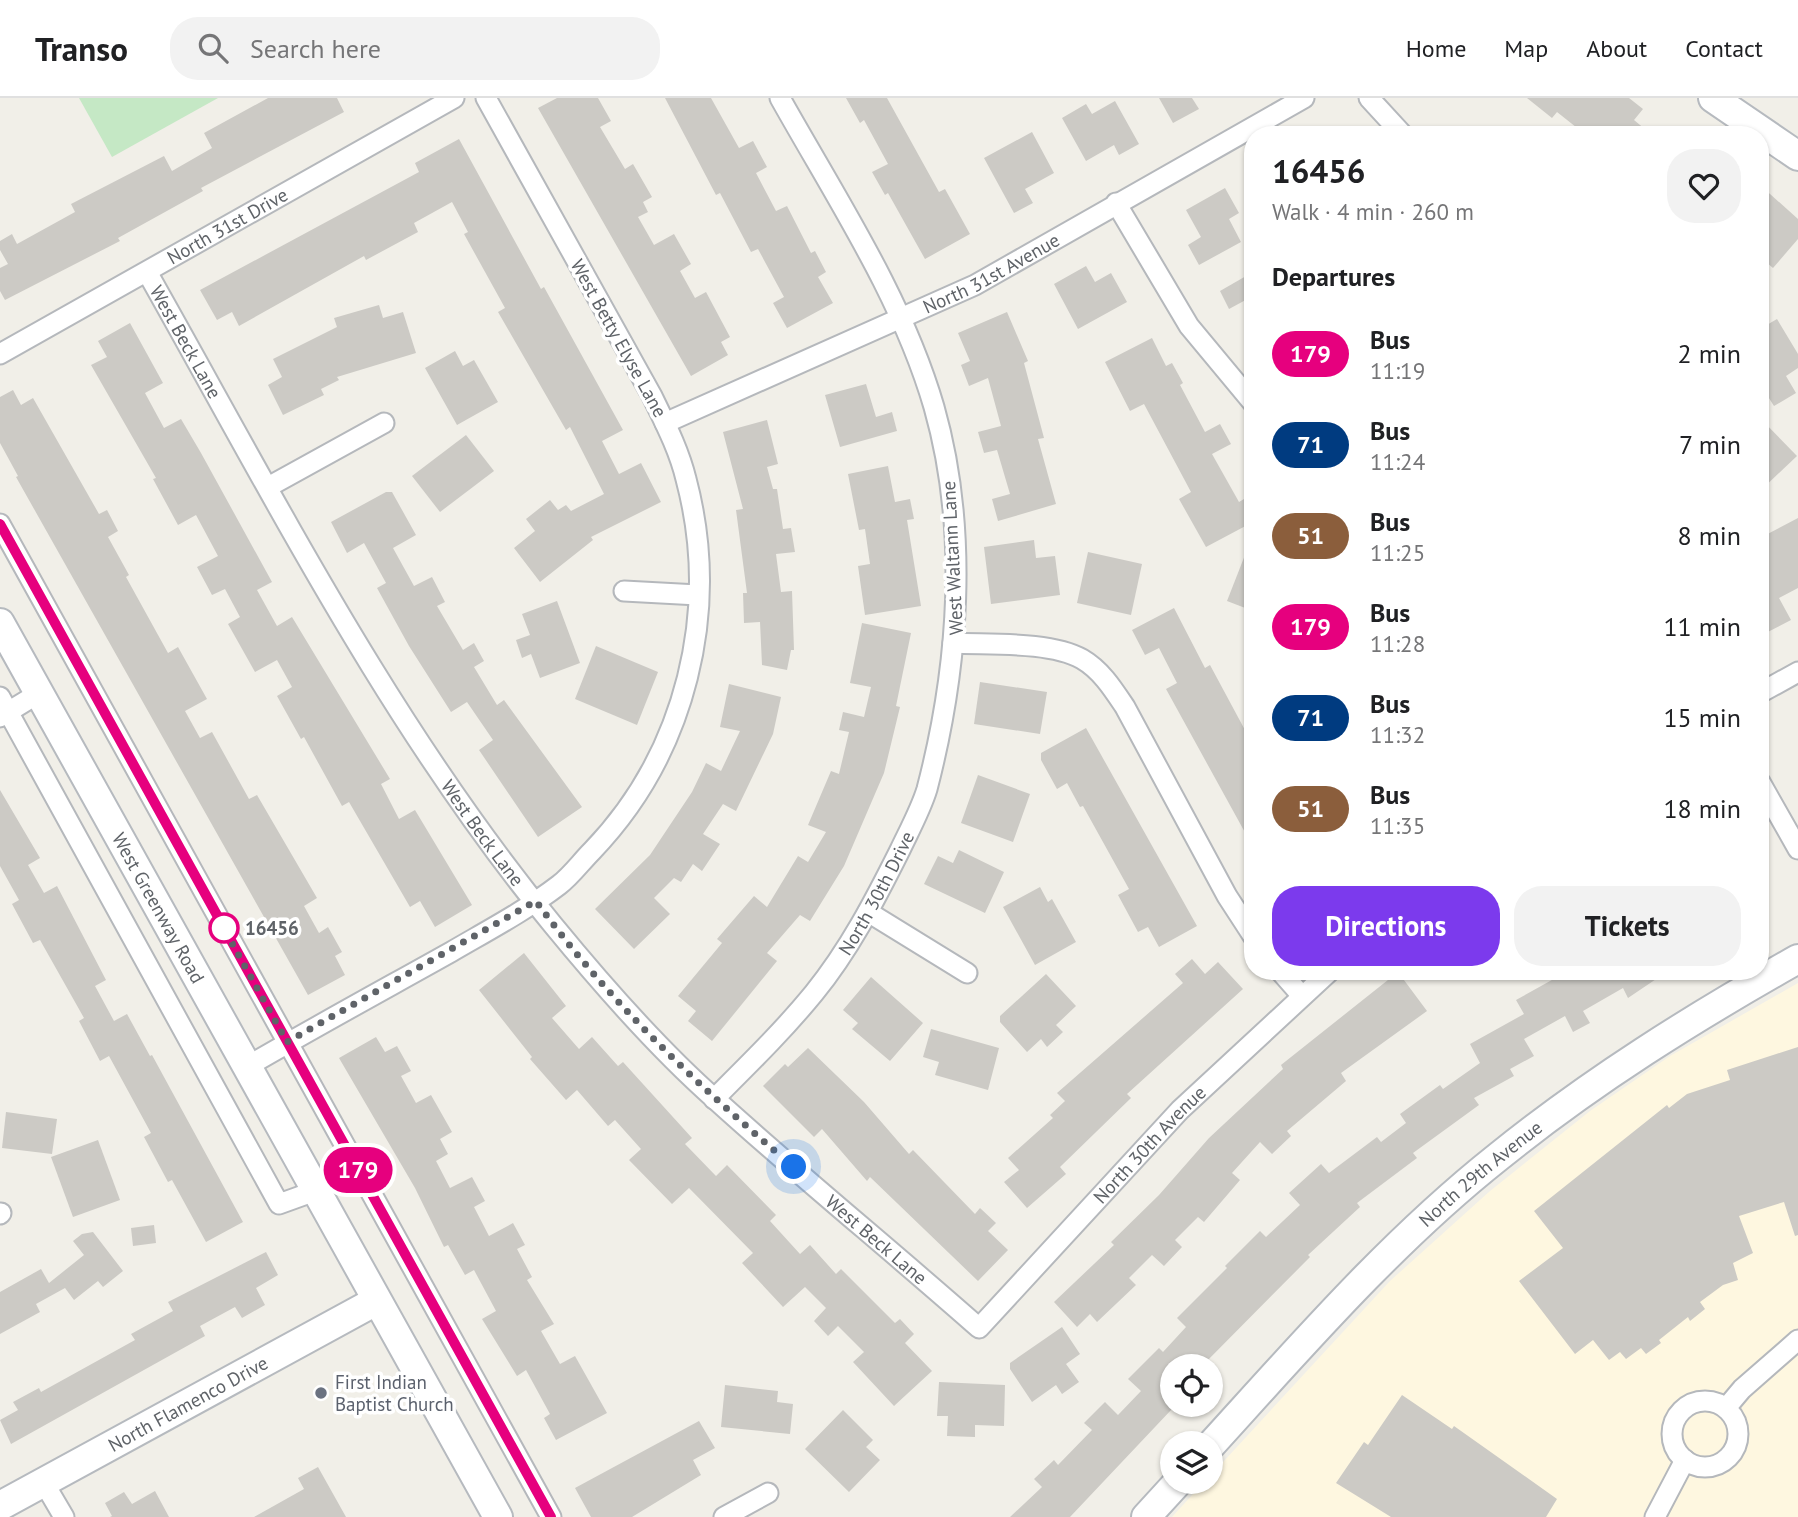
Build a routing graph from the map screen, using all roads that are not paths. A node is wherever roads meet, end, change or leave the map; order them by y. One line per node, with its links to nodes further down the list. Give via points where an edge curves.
1 (454, 98): 14 (street, North 31st Drive)
2 (486, 98): 19 (street, West Betty Elyse Lane)
3 (780, 98): 15 (street, West Waltann Lane)
4 (1304, 98): 7 (street, North 31st Avenue)
5 (1369, 98): 8 (street)
6 (1713, 98): 9 (street)
7 (1254, 126)
8 (1395, 126)
9 (1754, 126)
10 (1244, 132): 13 (street, North 31st Avenue)
11 (1769, 136): 12 (street)
12 (1798, 156)
13 (1116, 203): 15 (street, North 31st Avenue, via 975,285); 17 (street, via 1189,326)
14 (147, 272): 16 (street, North 31st Drive); 20 (street, West Beck Lane)
15 (900, 319): 19 (street, North 31st Avenue); 25 (street, West Waltann Lane, via 934,407 944,452 954,547)
16 (0, 354)
17 (1244, 392)
18 (384, 423): 20 (street)
19 (665, 423): 23 (street, West Betty Elyse Lane, via 686,478 696,526)
20 (268, 487): 32 (street, West Beck Lane, via 440,775)
21 (0, 524): 42 (street)
22 (624, 592): 23 (street)
23 (698, 595): 32 (street, West Betty Elyse Lane, via 694,657 683,701 660,755 622,820 560,884)
24 (0, 623): 28 (street, West Greenway Road)
25 (953, 643): 33 (street, North 30th Drive, via 926,791); 34 (street, West Waltann Lane, via 1059,652 1081,659 1106,679)
26 (1798, 672): 27 (street)
27 (1769, 688)
28 (39, 693): 29 (street); 43 (street, West Greenway Road)
29 (3, 708): 45 (street, West Greenway Road, via 279,1204)
30 (1769, 798): 31 (street)
31 (1798, 849)
32 (536, 901): 42 (street); 44 (street, West Beck Lane, via 628,1010)
33 (867, 912): 36 (street); 44 (street, North 30th Drive, via 815,992)
34 (1244, 922)
35 (1798, 959): 37 (street, North 29th Avenue)
36 (967, 973)
37 (1769, 976)
38 (1288, 980): 41 (street)
39 (1320, 980): 41 (street, North 30th Avenue)
40 (1762, 980): 50 (street, North 29th Avenue, via 1680,1027 1583,1092 1496,1158 1355,1291)
41 (1302, 996): 47 (street, North 30th Avenue, via 1180,1110)
42 (287, 1042): 43 (street); 58 (street)
43 (248, 1066): 45 (street, West Greenway Road)
44 (714, 1099): 47 (street, West Beck Lane)
45 (315, 1191): 46 (street, West Greenway Road)
46 (376, 1301): 52 (street, North Flamenco Drive); 57 (street, West Greenway Road)
47 (979, 1328)
48 (1798, 1339): 49 (street)
49 (1726, 1408): 51 (street, via 1738,1425 1732,1455 1714,1466); 51 (street, via 1706,1400 1678,1415 1672,1434)
50 (1223, 1433)
51 (1685, 1460): 61 (street)
52 (44, 1483): 55 (street, North Flamenco Drive); 56 (street)
53 (768, 1493): 59 (street)
54 (1167, 1494): 60 (street)
55 (0, 1506)
56 (64, 1517)
57 (498, 1517)
58 (551, 1517)
59 (724, 1517)
60 (1146, 1517)
61 (1656, 1517)

